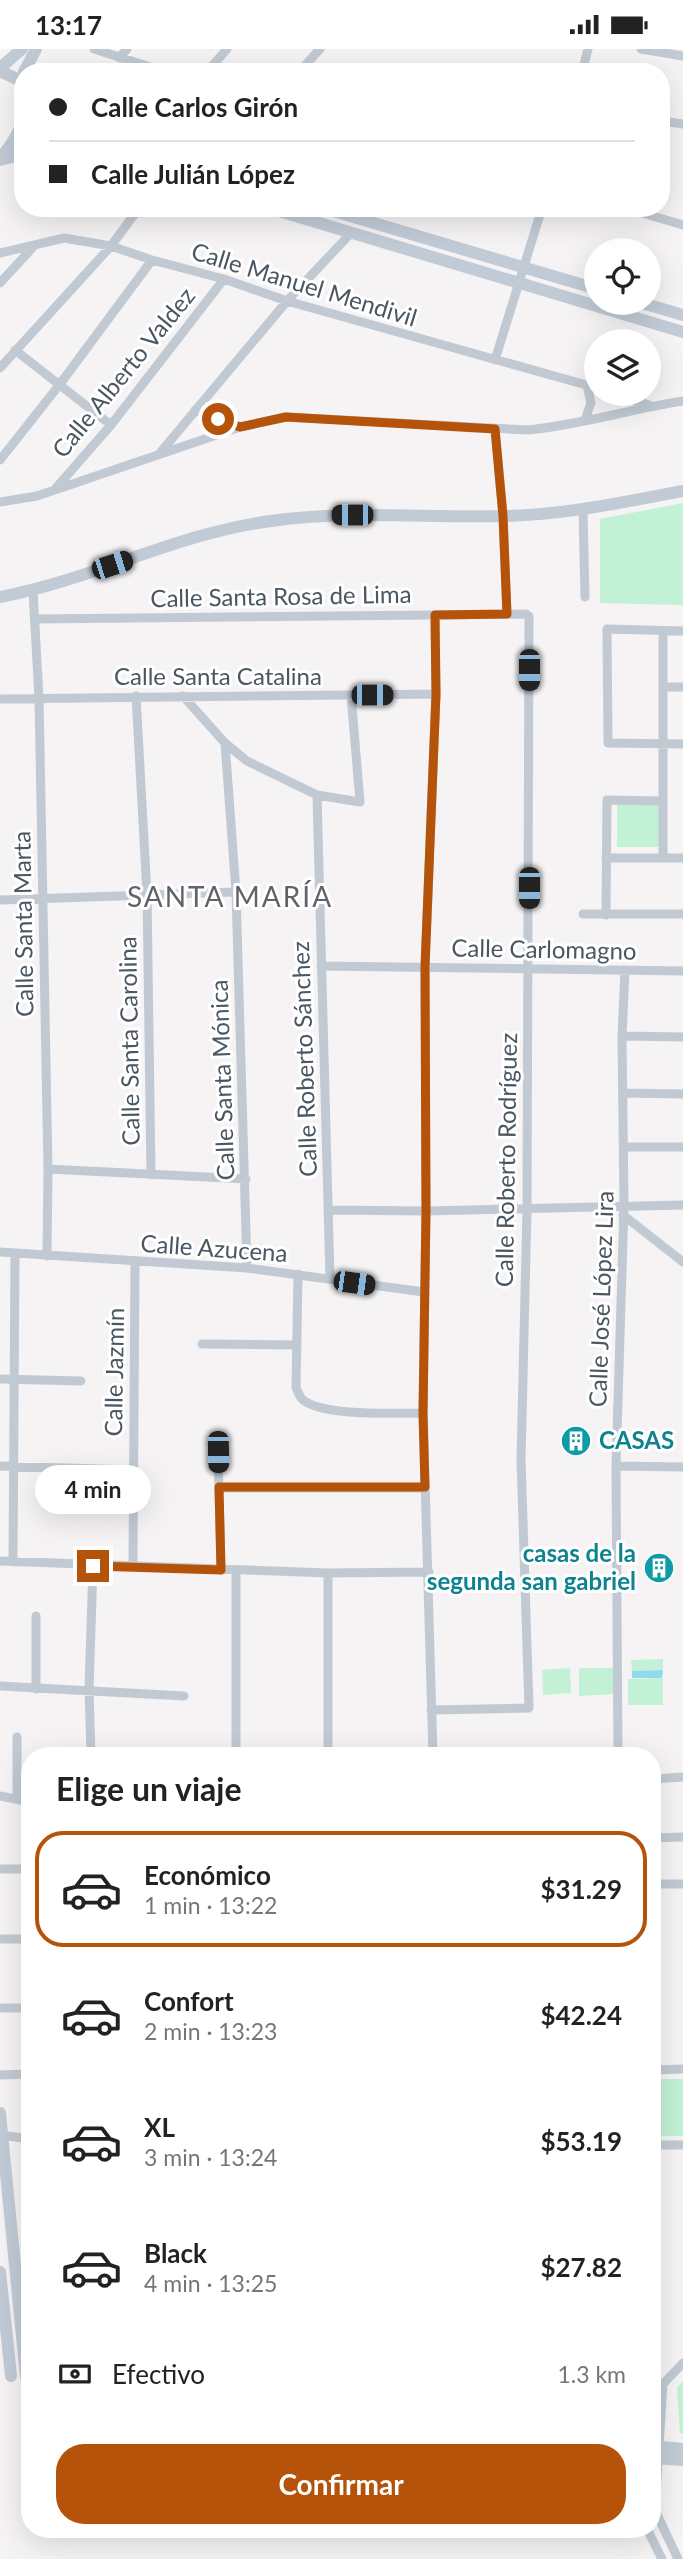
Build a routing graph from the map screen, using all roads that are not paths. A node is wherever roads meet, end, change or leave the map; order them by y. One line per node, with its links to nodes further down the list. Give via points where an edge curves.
1 (22, 49): 12 (street)
2 (94, 49): 8 (street)
3 (127, 49): 8 (street)
4 (227, 49): 10 (street)
5 (320, 49): 11 (street)
6 (641, 49): 7 (street)
7 (683, 56)
8 (119, 58): 9 (street)
9 (136, 63)
10 (215, 63)
11 (307, 63)
12 (0, 70)
13 (14, 141): 14 (street)
14 (0, 159)
15 (132, 217): 23 (street)
16 (300, 217): 21 (street)
17 (354, 217): 26 (street)
18 (539, 217): 26 (street)
19 (656, 217): 20 (street)
20 (683, 225)
21 (352, 232): 29 (street); 31 (street)
22 (35, 245): 23 (street, Calle Manuel Mendivil, via 64,238); 24 (street, Calle Manuel Mendivil); 28 (street)
23 (111, 246): 25 (street, Calle Manuel Mendivil); 35 (street)
24 (0, 253)
25 (152, 260): 27 (street, Calle Manuel Mendivil); 38 (street)
26 (524, 267): 29 (street); 30 (street)
27 (224, 279): 31 (street, Calle Manuel Mendivil); 46 (street, Calle Alberto Valdez)
28 (0, 283)
29 (519, 283): 34 (street); 36 (street)
30 (584, 285)
31 (287, 301): 36 (street, Calle Manuel Mendivil); 44 (street)
32 (661, 309): 33 (street)
33 (683, 315)
34 (683, 332)
35 (15, 350): 37 (street); 38 (street)
36 (495, 361): 39 (street, Calle Manuel Mendivil)
37 (0, 368)
38 (60, 384): 46 (street); 50 (street)
39 (584, 384)
40 (683, 401): 41 (street)
41 (661, 404)
42 (590, 406): 45 (street)
43 (651, 406): 45 (street)
44 (195, 410): 47 (street); 49 (street)
45 (585, 420): 48 (street, via 528,431)
46 (111, 425): 51 (street, Calle Alberto Valdez)
47 (240, 427): 48 (street, via 286,417); 49 (street)
48 (495, 429): 55 (street)
49 (159, 454): 51 (street)
50 (0, 460)
51 (54, 490): 53 (street)
52 (683, 491): 54 (street)
53 (0, 502)
54 (583, 510): 55 (street); 58 (street)
55 (503, 516): 56 (street, via 327,515 269,521 216,531); 59 (street)
56 (33, 591): 57 (street); 62 (street, Calle Santa Marta)
57 (0, 597)
58 (585, 597)
59 (507, 614): 60 (street, Calle Santa Rosa de Lima); 61 (street, Calle Santa Rosa de Lima)
60 (527, 614): 90 (street, Calle Roberto Rodríguez)
61 (435, 615): 62 (street, Calle Santa Rosa de Lima); 67 (street)
62 (35, 619): 71 (street, Calle Santa Marta)
63 (663, 631): 64 (street); 65 (street); 74 (street, via 607,629 608,743)
64 (683, 631)
65 (664, 687): 66 (street); 74 (street)
66 (683, 687)
67 (436, 694): 68 (street, Calle Santa Catalina); 89 (street)
68 (351, 695): 70 (street, Calle Santa Catalina); 76 (street, via 360,802)
69 (136, 696): 70 (street, Calle Santa Catalina); 71 (street, Calle Santa Catalina); 82 (street, Calle Santa Carolina)
70 (183, 696): 73 (street)
71 (39, 698): 72 (street, Calle Santa Catalina); 83 (street, Calle Santa Marta)
72 (0, 699)
73 (225, 743): 76 (street, via 247,761); 81 (street, Calle Santa Mónica)
74 (663, 744): 75 (street); 77 (street)
75 (683, 744)
76 (317, 795): 88 (street, Calle Roberto Sánchez)
77 (662, 801): 78 (street, via 607,800); 79 (street)
78 (606, 858): 79 (street); 87 (street)
79 (663, 858): 80 (street)
80 (683, 858)
81 (236, 892): 82 (street); 101 (street, Calle Santa Mónica)
82 (147, 894): 83 (street); 100 (street, Calle Santa Carolina)
83 (43, 899): 84 (street); 99 (street, Calle Santa Marta)
84 (0, 900)
85 (583, 914): 87 (street)
86 (683, 914): 87 (street)
87 (606, 915)
88 (321, 966): 89 (street, Calle Carlomagno); 103 (street, Calle Roberto Sánchez)
89 (425, 967): 90 (street, Calle Carlomagno); 106 (street)
90 (529, 970): 91 (street, Calle Carlomagno); 104 (street, Calle Roberto Rodríguez)
91 (625, 970): 92 (street, Calle Carlomagno); 93 (street, Calle José López Lira)
92 (683, 971)
93 (622, 1036): 94 (street); 95 (street, Calle José López Lira)
94 (683, 1037)
95 (624, 1093): 96 (street); 97 (street, Calle José López Lira)
96 (683, 1094)
97 (624, 1147): 98 (street); 105 (street, Calle José López Lira)
98 (683, 1147)
99 (48, 1169): 100 (street); 109 (street, Calle Santa Marta)
100 (151, 1175): 101 (street)
101 (246, 1179): 112 (street, Calle Santa Mónica)
102 (683, 1205): 105 (street)
103 (329, 1210): 106 (street); 114 (street, Calle Roberto Sánchez)
104 (527, 1210): 105 (street); 106 (street); 143 (street, Calle Roberto Rodríguez, via 521,1460 529,1707)
105 (624, 1210): 111 (street); 125 (street, Calle José López Lira)
106 (426, 1211): 115 (street)
107 (0, 1252): 108 (street, Calle Azucena)
108 (15, 1253): 109 (street, Calle Azucena); 118 (street)
109 (47, 1257): 110 (street, Calle Azucena)
110 (135, 1262): 112 (street, Calle Azucena); 127 (street, Calle Jazmín)
111 (683, 1262)
112 (247, 1268): 113 (street, Calle Azucena)
113 (298, 1274): 114 (street, Calle Azucena); 117 (street)
114 (330, 1279): 115 (street, Calle Azucena)
115 (424, 1292): 121 (street)
116 (202, 1344): 117 (street)
117 (297, 1345): 121 (street, via 296,1388 302,1400 340,1412)
118 (13, 1378): 119 (street); 120 (street); 124 (street)
119 (0, 1379)
120 (81, 1381)
121 (423, 1413): 129 (street)
122 (218, 1452): 128 (street)
123 (0, 1466): 124 (street)
124 (13, 1466): 127 (street); 131 (street)
125 (616, 1466): 126 (street); 149 (street, Calle José López Lira)
126 (683, 1467)
127 (133, 1470): 133 (street, Calle Jazmín)
128 (219, 1487): 129 (street); 134 (street)
129 (425, 1487): 136 (street)
130 (0, 1561): 131 (street)
131 (13, 1562): 132 (street)
132 (93, 1566): 133 (street); 141 (street)
133 (133, 1566): 134 (street)
134 (221, 1570): 135 (street)
135 (236, 1571): 137 (street); 146 (street)
136 (429, 1572): 137 (street); 143 (street)
137 (328, 1573): 147 (street)
138 (36, 1616): 140 (street)
139 (0, 1686): 140 (street)
140 (36, 1689): 141 (street)
141 (89, 1690): 142 (street); 145 (street)
142 (184, 1696)
143 (431, 1710): 148 (street)
144 (18, 1738): 153 (street)
145 (91, 1747)
146 (236, 1747)
147 (328, 1747)
148 (433, 1747)
149 (618, 1747)
150 (683, 1777): 151 (street)
151 (661, 1778)
152 (0, 1796): 153 (street)
153 (17, 1799): 154 (street)
154 (21, 1800)
155 (683, 1837): 156 (street)
156 (661, 1838)
157 (0, 1869): 158 (street)
158 (21, 1869)
159 (661, 1884): 160 (street)
160 (683, 1884)
161 (0, 1939): 162 (street)
162 (21, 1939)
163 (0, 2008): 164 (street)
164 (21, 2008)
165 (683, 2069): 166 (street)
166 (661, 2070)
167 (21, 2074): 168 (street)
168 (0, 2075)
169 (0, 2113): 170 (street)
170 (1, 2136): 171 (street); 174 (street)
171 (21, 2138)
172 (661, 2145): 173 (street)
173 (683, 2145)
174 (16, 2266): 175 (street); 176 (street)
175 (0, 2269): 178 (street)
176 (21, 2311)
177 (683, 2363): 179 (street, via 663,2385)
178 (5, 2370)
179 (661, 2404)
180 (683, 2449): 181 (street)
181 (661, 2451)
182 (661, 2453): 183 (street)
183 (683, 2460)
184 (661, 2523): 187 (street)
185 (652, 2538): 186 (street)
186 (662, 2559)
187 (678, 2559)

